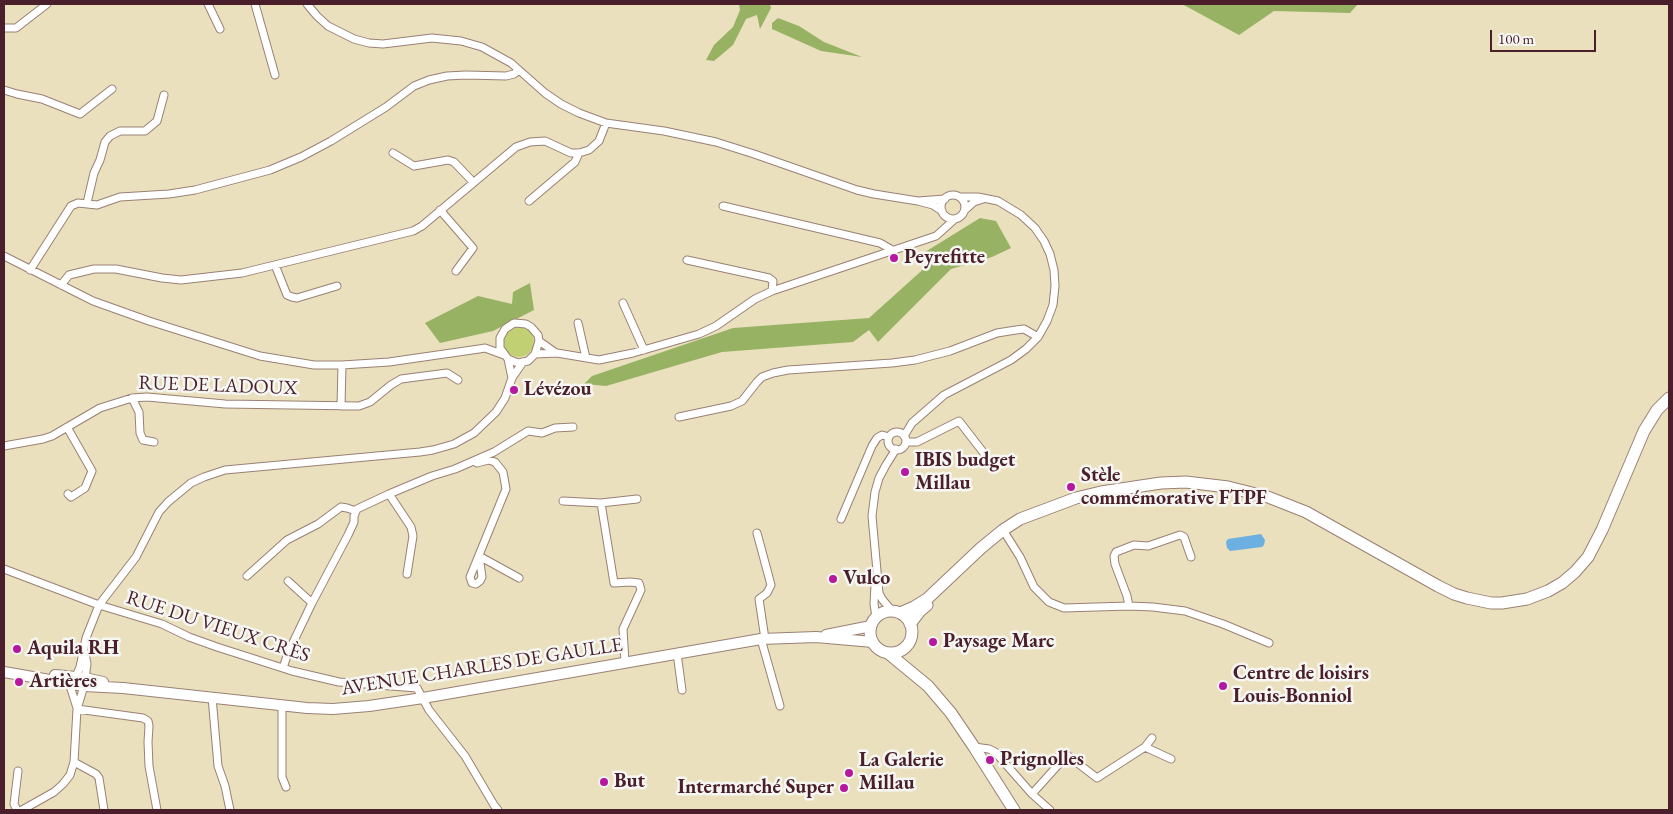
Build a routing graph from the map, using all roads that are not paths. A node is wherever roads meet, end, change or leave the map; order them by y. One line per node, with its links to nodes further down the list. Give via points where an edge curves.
1 (48, 4): 5 (street, via 16,28)
2 (208, 4): 6 (street)
3 (255, 4): 8 (street)
4 (307, 4): 7 (street, via 328,26 354,39 383,44 432,38 461,41 501,57)
5 (4, 28)
6 (220, 29)
7 (519, 70): 12 (street, via 562,104); 21 (street, via 506,76 448,76 414,86 346,132 300,158 270,170 195,190)
8 (275, 75)
9 (112, 89): 10 (street, via 80,114 42,99)
10 (4, 90)
11 (164, 95): 21 (street, via 156,121 144,131 120,131 105,142)
12 (606, 123): 14 (street, via 599,141 589,150); 20 (street, via 716,142 857,190)
13 (393, 153): 15 (street, via 414,166 448,160 454,162)
14 (579, 153): 15 (street, via 571,153 546,141 530,142 516,147); 19 (street, via 575,162)
15 (473, 182): 23 (street)
16 (960, 197): 17 (street); 18 (street); 24 (street)
17 (988, 198): 24 (street, via 974,202); 39 (street, via 1021,215 1035,228 1050,254 1055,286 1053,305)
18 (945, 199): 20 (street); 25 (street, via 942,202)
19 (529, 201)
20 (918, 201): 25 (street, via 933,205)
21 (87, 203): 32 (street, via 71,206)
22 (723, 206): 28 (street, via 880,243)
23 (440, 210): 31 (street, via 413,230); 33 (street, via 473,248)
24 (965, 210): 26 (street)
25 (943, 213): 26 (street); 27 (street)
26 (956, 219): 27 (street)
27 (943, 231): 28 (street)
28 (894, 251): 36 (street)
29 (4, 256): 32 (street)
30 (687, 260): 36 (street, via 769,278 773,282)
31 (275, 265): 34 (street, via 242,274 181,280 116,269 94,269 68,276); 35 (street, via 287,295 292,297)
32 (30, 270): 34 (street)
33 (456, 271)
34 (61, 285): 49 (street, via 114,310 260,356 314,365)
35 (337, 286)
36 (772, 291): 43 (street, via 700,334)
37 (623, 303): 43 (street)
38 (578, 323): 47 (street)
39 (1038, 337): 55 (street, via 1024,329 1016,330 997,333 915,360 773,373 762,377 742,402); 59 (street, via 1011,360 944,395 912,423)
40 (500, 338): 41 (street, via 509,326 520,323 531,327); 42 (street); 46 (street, via 500,348)
41 (539, 341): 44 (street); 45 (street)
42 (485, 348): 46 (street); 49 (street, via 389,362)
43 (644, 350): 47 (street, via 598,360)
44 (556, 353): 45 (street); 47 (street)
45 (536, 354): 48 (street)
46 (506, 357): 48 (street); 50 (street)
47 (586, 358)
48 (523, 362): 50 (street)
49 (342, 365): 54 (street)
50 (512, 378): 82 (street, via 505,398 483,426 442,448 225,470 191,483 159,512 136,557)
51 (458, 380): 54 (street, RUE DE LADOUX, via 447,374 410,377 391,385 370,402)
52 (132, 398): 54 (street, RUE DE LADOUX); 56 (street, RUE DE LADOUX, via 100,408); 60 (street, via 139,412 140,434 143,440)
53 (1669, 398): 73 (main road, via 1644,431 1588,557 1562,583 1538,596 1514,602 1480,602 1454,594 1306,512 1248,491 1199,483 1161,482 1076,498 1038,512 1026,523)
54 (341, 406)
55 (679, 417)
56 (67, 427): 61 (street, RUE DE LADOUX, via 52,436); 65 (street, via 92,471 85,488 71,497)
57 (573, 427): 64 (street, via 542,433 528,431 494,452)
58 (890, 437): 59 (street, via 893,433); 62 (street, via 888,442); 71 (street, via 882,435 872,446)
59 (903, 437): 62 (street, via 901,448); 63 (street, via 917,442 959,421)
60 (154, 442)
61 (4, 446)
62 (893, 448): 75 (street, via 872,505)
63 (983, 452)
64 (455, 470): 66 (street); 79 (street, via 488,460 495,462 502,472 506,482 504,495 479,556)
65 (68, 494)
66 (389, 494): 70 (street); 77 (street, via 413,536)
67 (637, 500): 69 (street)
68 (563, 501): 69 (street)
69 (600, 503): 94 (street, via 614,583 639,583 641,590 623,628)
70 (356, 511): 78 (street, via 341,507 318,524 287,540); 81 (street, via 348,535)
71 (841, 519)
72 (757, 533): 88 (street, via 770,585 759,599)
73 (1005, 533): 83 (street, via 1034,587 1049,602 1064,608); 84 (main road, via 981,548 927,599); 86 (main road)
74 (1190, 557): 83 (street, via 1184,537 1180,535 1116,552 1115,564)
75 (876, 565): 84 (street, via 879,593); 85 (street)
76 (4, 569): 82 (street, RUE DU VIEUX CRÈS)
77 (407, 574)
78 (246, 576)
79 (519, 578)
80 (288, 580): 81 (street)
81 (312, 603): 95 (street)
82 (99, 605): 95 (street, RUE DU VIEUX CRÈS); 99 (street, via 86,638)
83 (1129, 606): 90 (street, via 1185,611)
84 (896, 612): 85 (main road, via 883,612); 86 (main road)
85 (874, 621): 87 (main road); 89 (main road, via 870,634)
86 (910, 624): 91 (main road, via 911,637)
87 (816, 637): 88 (main road, AVENUE CHARLES DE GAULLE); 89 (main road)
88 (763, 639): 92 (main road, AVENUE CHARLES DE GAULLE); 104 (street)
89 (873, 642): 93 (main road)
90 (1269, 643)
91 (904, 648): 93 (main road); 98 (main road, via 907,663)
92 (677, 653): 94 (main road, AVENUE CHARLES DE GAULLE); 100 (street)
93 (888, 653): 98 (main road)
94 (625, 662): 102 (main road, AVENUE CHARLES DE GAULLE)
95 (283, 668): 102 (street, RUE DU VIEUX CRÈS, via 339,682 417,688)
96 (4, 672): 97 (main road, AVENUE CHARLES DE GAULLE)
97 (27, 675): 99 (main road, AVENUE CHARLES DE GAULLE); 99 (main road, AVENUE CHARLES DE GAULLE)
98 (917, 676): 107 (main road, via 939,698)
99 (79, 681): 101 (main road, AVENUE CHARLES DE GAULLE); 105 (street); 105 (street, via 72,689)
100 (682, 690)
101 (212, 698): 103 (main road, AVENUE CHARLES DE GAULLE); 118 (street, via 218,766)
102 (423, 698): 103 (main road, AVENUE CHARLES DE GAULLE, via 352,708); 119 (street, via 465,756)
103 (282, 706): 112 (street, via 282,777)
104 (780, 706)
105 (77, 709): 110 (street); 117 (street, via 148,721 149,766)
106 (1152, 738): 108 (street)
107 (974, 747): 113 (street, via 990,748 995,752); 120 (main road)
108 (1145, 747): 109 (street); 113 (street, via 1097,778 1067,755)
109 (1171, 759)
110 (74, 762): 115 (street, via 63,784); 116 (street, via 99,778)
111 (18, 770): 114 (street, via 14,804)
112 (286, 787)
113 (1032, 794): 121 (street)
114 (17, 810)
115 (22, 810)
116 (104, 810)
117 (157, 810)
118 (230, 810)
119 (498, 810)
120 (1014, 810)
121 (1050, 810)

